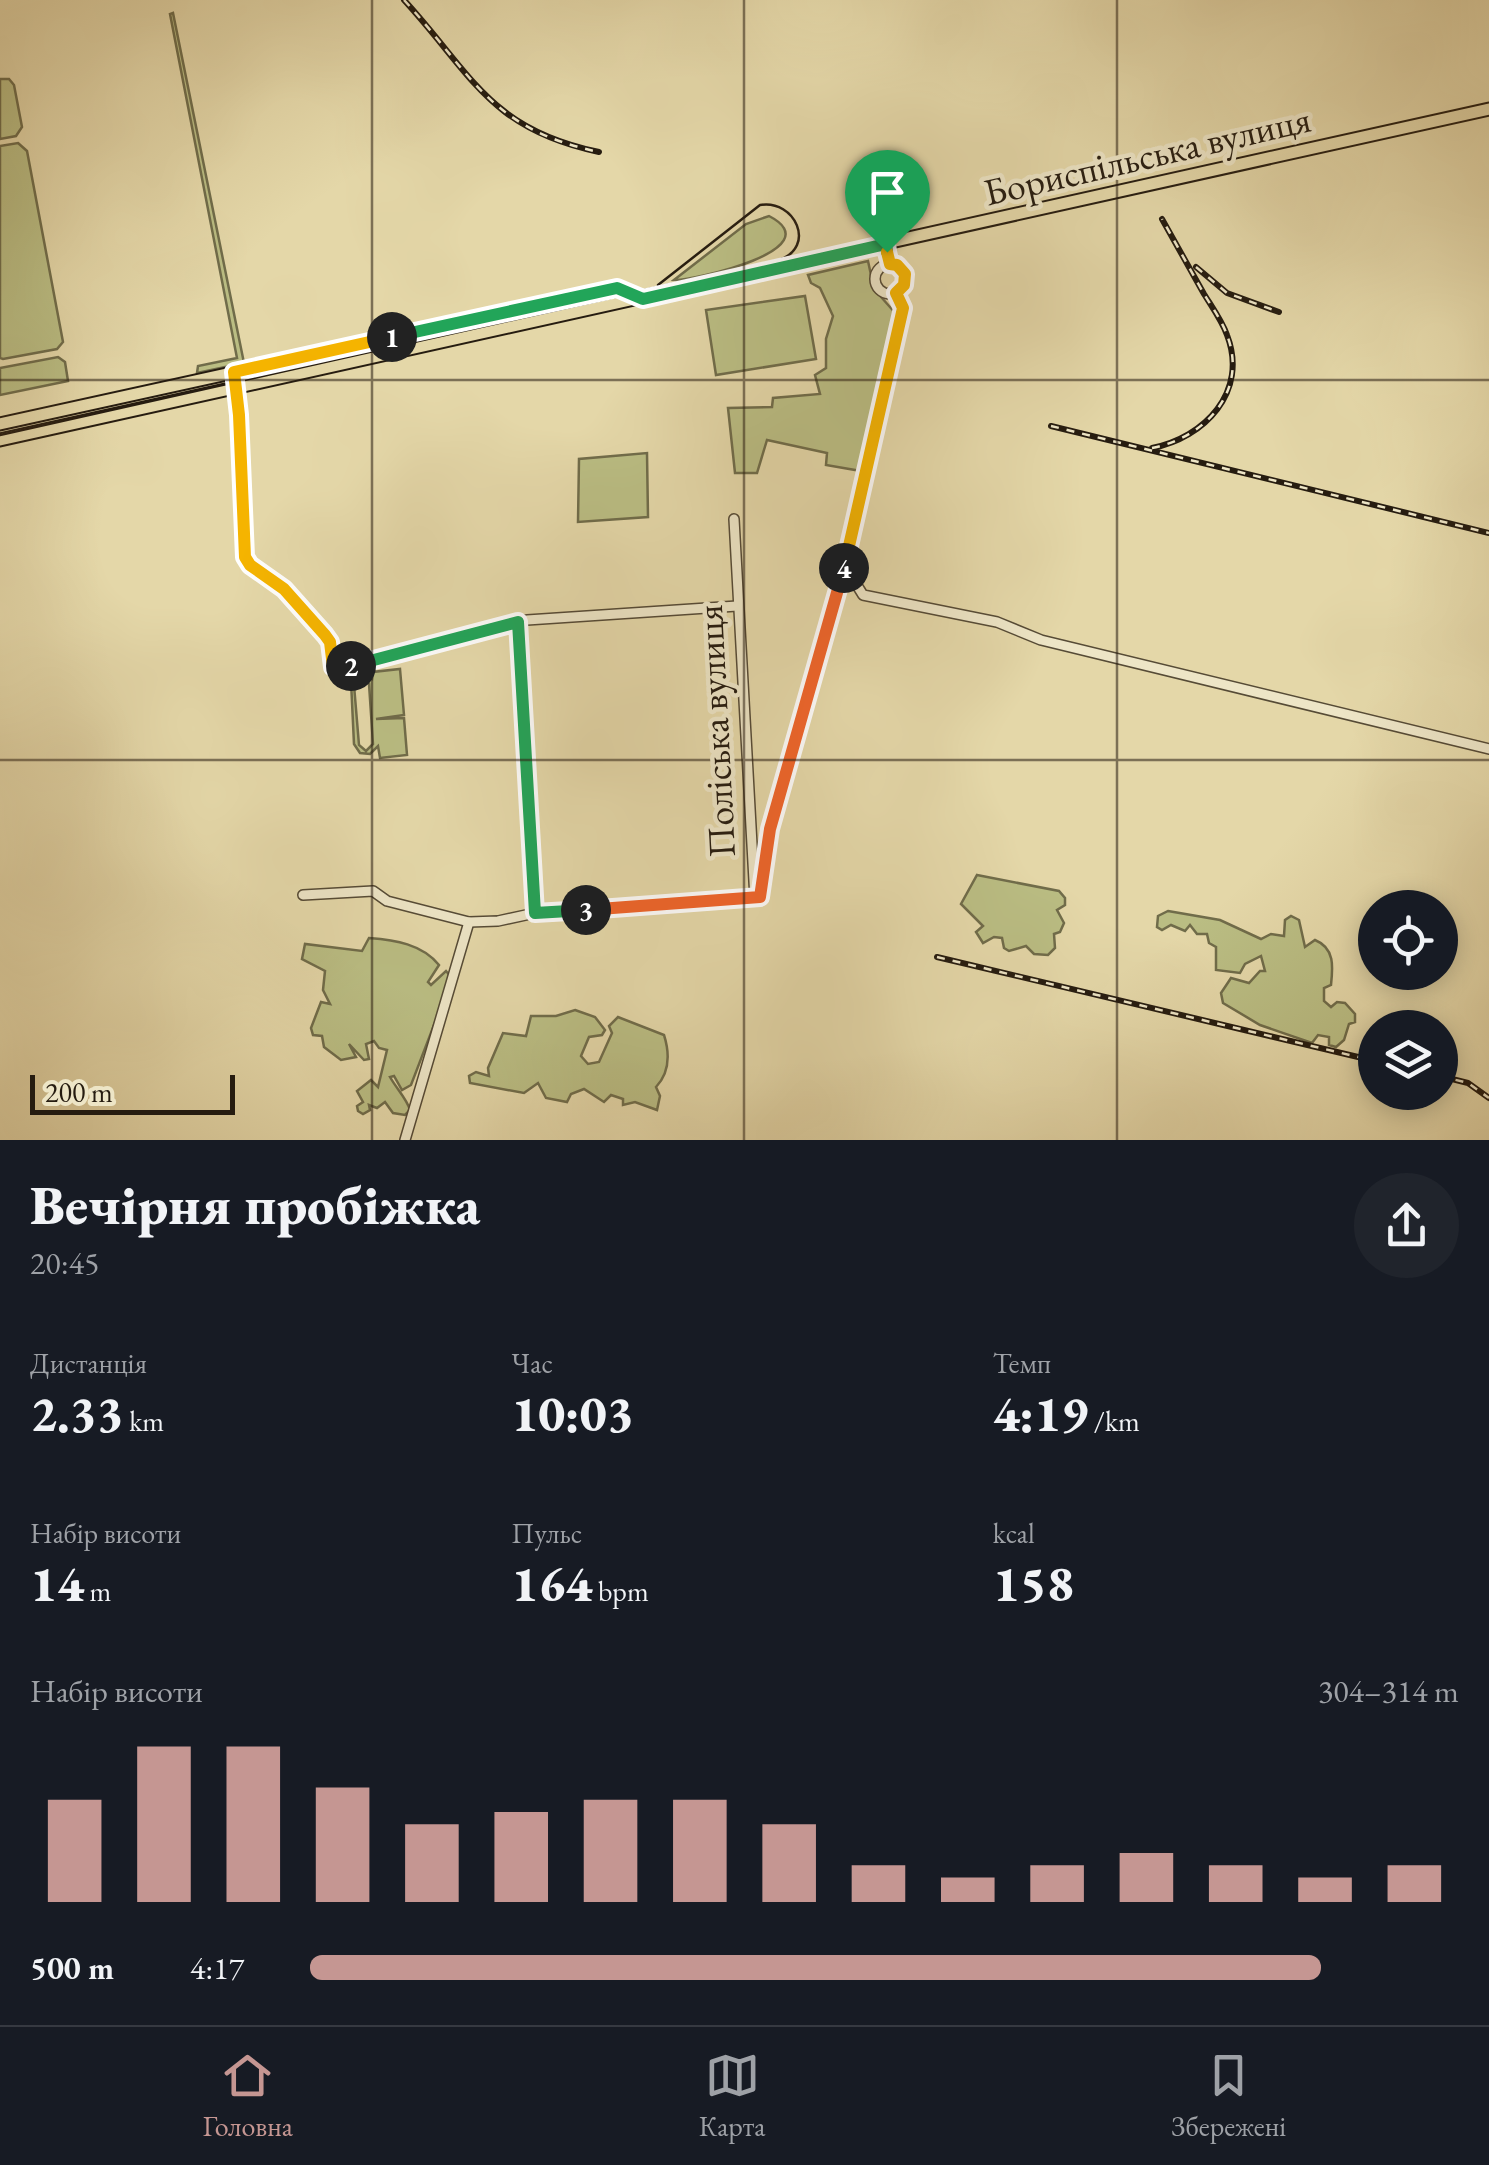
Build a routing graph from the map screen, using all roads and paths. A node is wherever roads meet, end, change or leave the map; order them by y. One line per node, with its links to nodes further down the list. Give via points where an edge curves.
1 (1489, 109): 2 (main road, Бориспільська вулиця)
2 (886, 244): 3 (street); 5 (main road, Бориспільська вулиця)
3 (890, 264): 4 (street, via 905,274); 4 (street, via 875,280 881,290)
4 (896, 293): 11 (street, via 903,308)
5 (643, 299): 6 (main road, Бориспільська вулиця, via 617,288); 7 (main road, Бориспільська вулиця)
6 (234, 372): 7 (street); 8 (main road, Бориспільська вулиця)
7 (236, 388): 9 (main road, Бориспільська вулиця); 13 (street, via 245,557 325,635 333,667)
8 (0, 424)
9 (0, 440)
10 (734, 520): 12 (street, Поліська вулиця)
11 (845, 566): 14 (street, via 863,594 997,622 1041,640); 16 (street)
12 (737, 606): 13 (street); 16 (street, Поліська вулиця)
13 (518, 622): 17 (street)
14 (1489, 749)
15 (303, 895): 18 (street, Поліська вулиця, via 373,891 387,902)
16 (754, 899): 17 (street, Поліська вулиця)
17 (535, 913): 18 (street, Поліська вулиця)
18 (470, 922): 19 (street)
19 (405, 1140)

